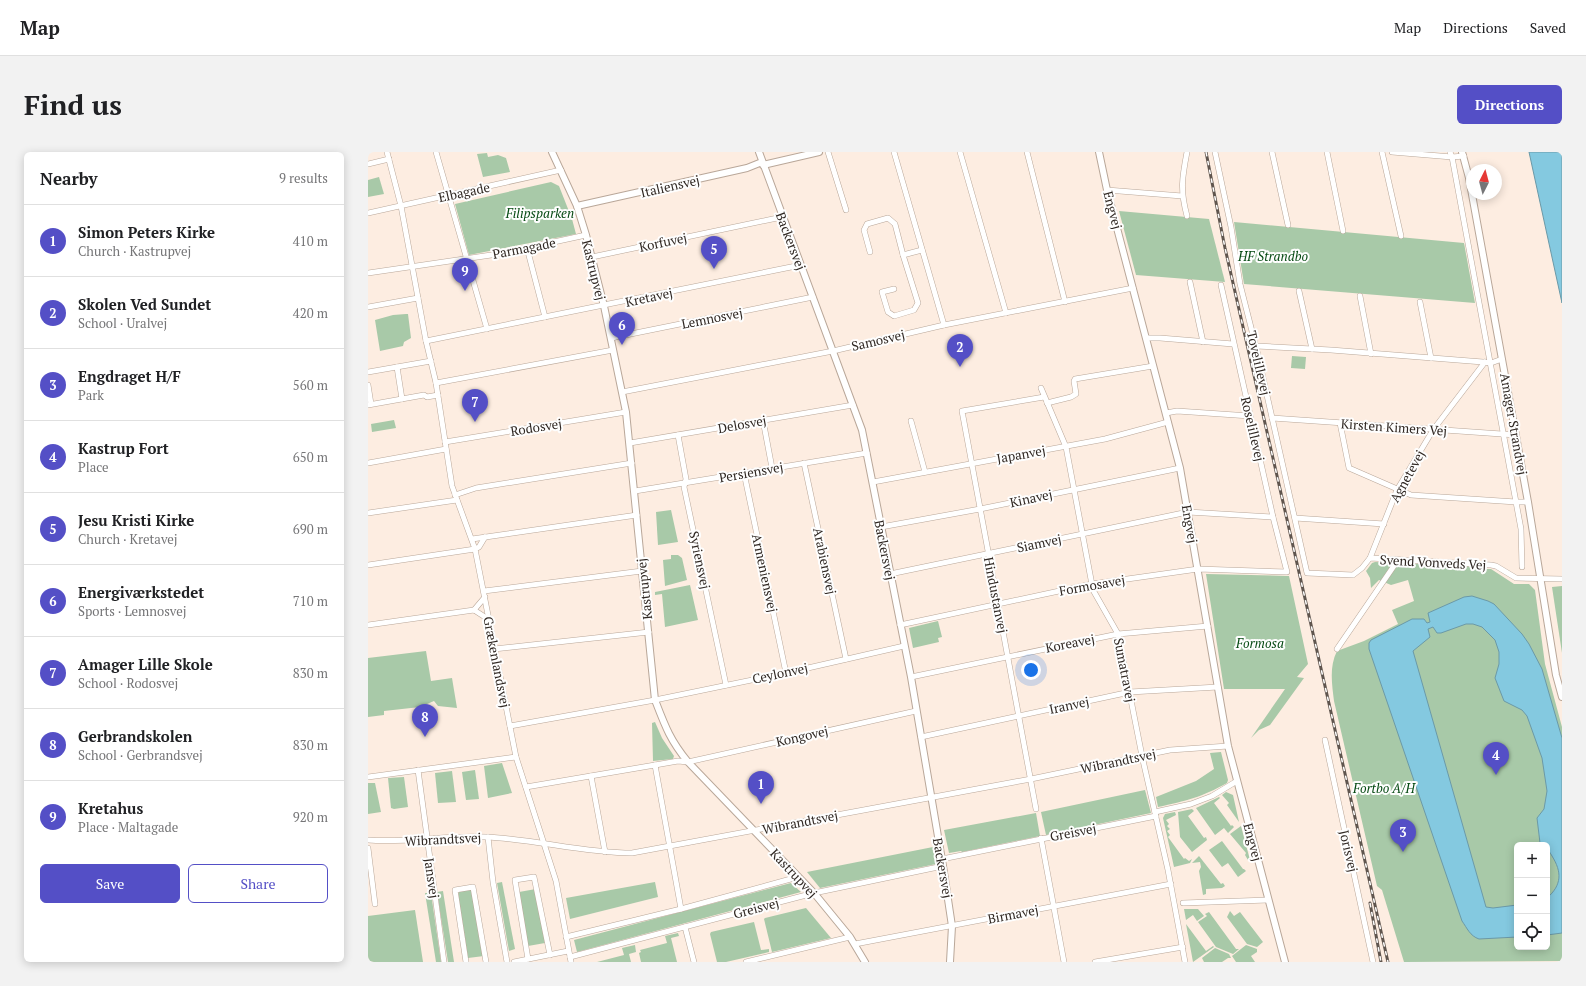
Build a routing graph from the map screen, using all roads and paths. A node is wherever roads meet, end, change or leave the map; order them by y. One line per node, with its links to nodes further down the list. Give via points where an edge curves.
1 (387, 152): 19 (street, Grækenlandsvej)
2 (436, 152): 24 (street)
3 (552, 152): 22 (street, Kastrupvej)
4 (759, 152): 21 (street, Backersvej)
5 (819, 152): 21 (street, Italiensvej)
6 (828, 152): 28 (street)
7 (894, 152): 37 (street)
8 (960, 152): 57 (street)
9 (1027, 152): 53 (street)
10 (1099, 152): 23 (street, Engvej)
11 (1186, 152): 25 (street)
12 (1215, 152): 66 (street, Tovelillevej, via 1240,284)
13 (1272, 152): 32 (street)
14 (1327, 152): 33 (street)
15 (1382, 152): 35 (street)
16 (1392, 152): 18 (street)
17 (1463, 154): 18 (street); 72 (street, Amager Strandvej)
18 (1451, 155): 75 (street, Amager Strandvej)
19 (389, 159): 20 (street); 26 (street, Grækenlandsvej)
20 (368, 164)
21 (763, 164): 27 (street, Italiensvej); 31 (street, Backersvej)
22 (561, 170): 24 (street, Elbagade); 27 (street, Kastrupvej)
23 (1107, 190): 25 (street); 47 (street, Engvej)
24 (448, 195): 26 (street, Elbagade); 41 (street)
25 (1182, 196): 30 (street)
26 (401, 206): 29 (street, Elbagade); 43 (street, Grækenlandsvej)
27 (577, 206): 34 (street, Kastrupvej)
28 (846, 210)
29 (368, 213)
30 (1187, 216)
31 (782, 217): 40 (street, Korfuvej); 42 (street, Backersvej)
32 (1288, 225)
33 (1343, 231)
34 (586, 235): 36 (street, Parmagade); 40 (street, Kastrupvej)
35 (1401, 236)
36 (527, 248): 41 (street, Parmagade); 58 (street)
37 (922, 250): 39 (street); 59 (street)
38 (870, 252): 39 (street, via 864,230 867,224 888,218 895,224)
39 (903, 255): 48 (street, via 918,304 914,310 894,316 888,312 882,292)
40 (592, 257): 55 (street, Kastrupvej)
41 (466, 259): 43 (street, Parmagade); 60 (street)
42 (801, 265): 51 (street, Backersvej); 55 (street, Kretavej)
43 (412, 266): 44 (street, Parmagade); 52 (street, Grækenlandsvej)
44 (368, 273)
45 (1190, 282): 64 (street)
46 (1221, 285): 65 (street, Roselillevej)
47 (1133, 288): 53 (street, Samosvej); 62 (street, Engvej)
48 (894, 289)
49 (1299, 291): 67 (street)
50 (1360, 296): 70 (street)
51 (813, 297): 61 (street, Lemnosvej); 69 (street, Backersvej)
52 (418, 298): 56 (street); 63 (street, Grækenlandsvej)
53 (1065, 302): 57 (street, Samosvej)
54 (1420, 302): 71 (street)
55 (604, 306): 58 (street, Kretavej); 61 (street, Kastrupvej)
56 (368, 307)
57 (1006, 313): 59 (street, Samosvej)
58 (545, 318): 60 (street, Kretavej)
59 (944, 325): 69 (street, Samosvej)
60 (487, 329): 63 (street, Kretavej)
61 (611, 338): 68 (street, Kastrupvej)
62 (1146, 338): 64 (street); 76 (street, Engvej)
63 (426, 341): 73 (street, Grækenlandsvej)
64 (1203, 342): 65 (street)
65 (1233, 344): 91 (street, Roselillevej)
66 (1256, 346): 67 (street); 92 (street, Tovelillevej)
67 (1312, 349): 70 (street)
68 (613, 350): 79 (street); 82 (street, Kastrupvej)
69 (833, 350): 82 (street, Samosvej); 88 (street, Backersvej)
70 (1371, 354): 71 (street)
71 (1431, 358): 74 (street)
72 (1502, 359): 75 (street); 100 (street, Amager Strandvej)
73 (431, 361): 77 (street); 79 (street, Grækenlandsvej)
74 (1485, 362): 75 (street); 97 (street, Agnetevej)
75 (1491, 362): 99 (street, Amager Strandvej)
76 (1153, 366): 86 (street, via 1075,379 1076,394); 90 (street, Engvej)
77 (397, 367): 78 (street); 85 (street)
78 (368, 372)
79 (436, 383): 83 (street, Grækenlandsvej)
80 (368, 385): 87 (street)
81 (1041, 388): 84 (street, Sumatravej)
82 (622, 392): 89 (street, Kastrupvej)
83 (438, 395): 85 (street); 101 (street, Grækenlandsvej)
84 (1044, 396): 86 (street, Sumatravej); 109 (street, Hindustanvej, via 962,411)
85 (402, 399): 87 (street)
86 (1047, 403): 103 (street, Sumatravej)
87 (370, 404)
88 (853, 405): 93 (street, Delosvej); 105 (street, Backersvej)
89 (626, 412): 101 (street, Rodosvej); 102 (street, Kastrupvej)
90 (1166, 413): 91 (street, via 1177,411); 95 (street, Engvej)
91 (1250, 416): 126 (street, Roselillevej)
92 (1272, 418): 96 (street, Kirsten Kimers Vej); 127 (street, Tovelillevej)
93 (763, 420): 98 (street, Delosvej); 110 (street)
94 (911, 421): 112 (street)
95 (1168, 422): 103 (street, Japanvej); 111 (street, Engvej)
96 (1340, 423): 97 (street, Kirsten Kimers Vej); 117 (street, via 1349,468)
97 (1433, 430): 99 (street, Kirsten Kimers Vej); 117 (street, Agnetevej)
98 (678, 435): 102 (street, Delosvej); 115 (street, Syriensvej)
99 (1504, 435): 100 (street, Kirsten Kimers Vej); 120 (street, Amager Strandvej)
100 (1516, 435): 121 (street, Amager Strandvej)
101 (445, 442): 104 (street, Grækenlandsvej)
102 (630, 443): 108 (street, Kastrupvej)
103 (1066, 447): 109 (street, Japanvej); 116 (street, Sumatravej)
104 (446, 449): 106 (street); 119 (street, Grækenlandsvej)
105 (867, 453): 107 (street, Persiensvej); 114 (street, Backersvej)
106 (368, 463)
107 (804, 463): 110 (street, Persiensvej); 160 (street, Arabiensvej)
108 (632, 464): 118 (street, Kastrupvej); 119 (street, via 476,488)
109 (971, 464): 112 (street, Japanvej); 122 (street, Hindustanvej)
110 (772, 468): 113 (street, Persiensvej)
111 (1180, 468): 116 (street, Kinavej); 123 (street, Engvej)
112 (926, 472): 114 (street, Japanvej)
113 (744, 473): 115 (street, Persiensvej); 161 (street, Armeniensvej)
114 (872, 482): 129 (street, Backersvej)
115 (685, 483): 118 (street, Persiensvej); 163 (street, Syriensvej)
116 (1074, 489): 122 (street, Kinavej); 130 (street, Sumatravej)
117 (1397, 490): 120 (street, via 1411,495); 128 (street, Agnetevej)
118 (635, 491): 125 (street, Kastrupvej)
119 (456, 497): 124 (street); 132 (street, Grækenlandsvej)
120 (1516, 502): 121 (street); 138 (street, Amager Strandvej, via 1521,529)
121 (1528, 502): 144 (street, Amager Strandvej)
122 (980, 509): 129 (street, Kinavej); 134 (street, Hindustanvej)
123 (1188, 512): 126 (street, Siamvej); 130 (street, Siamvej); 139 (street, Engvej)
124 (368, 513)
125 (637, 515): 131 (street); 140 (street, Kastrupvej)
126 (1273, 517): 141 (street, Roselillevej)
127 (1295, 518): 128 (street); 143 (street, Tovelillevej, via 1307,573)
128 (1384, 524): 135 (street, Agnetevej)
129 (881, 527): 142 (street, Backersvej)
130 (1083, 534): 134 (street, Siamvej); 146 (street, Sumatravej)
131 (485, 537): 132 (street); 133 (street)
132 (472, 538): 133 (street, Grækenlandsvej)
133 (475, 549): 137 (street); 147 (street, Grækenlandsvej)
134 (988, 554): 142 (street, Siamvej); 148 (street, Hindustanvej)
135 (1370, 558): 136 (street, Svend Vonveds Vej); 143 (street, Svend Vonveds Vej)
136 (1398, 560): 144 (street, Svend Vonveds Vej, via 1491,565 1516,578); 158 (street)
137 (368, 565)
138 (1522, 567)
139 (1198, 569): 141 (street, Formosavej); 146 (street, Formosavej); 153 (street, Engvej)
140 (642, 571): 147 (street); 154 (street, Kastrupvej)
141 (1287, 572)
142 (890, 574): 152 (street, Backersvej)
143 (1353, 575)
144 (1540, 579): 145 (street, Svend Vonveds Vej); 166 (street, Amager Strandvej)
145 (1562, 579)
146 (1092, 584): 148 (street, Formosavej); 155 (street, Sumatravej)
147 (484, 594): 149 (street); 150 (street, Grækenlandsvej)
148 (998, 604): 152 (street, Formosavej); 159 (street, Hindustanvej)
149 (474, 610): 150 (street); 151 (street)
150 (488, 619): 157 (street, Grækenlandsvej)
151 (368, 624)
152 (900, 625): 156 (street, Backersvej)
153 (1208, 626): 155 (street, Koreavej); 164 (street, Engvej)
154 (649, 632): 157 (street); 167 (street, Kastrupvej)
155 (1118, 634): 159 (street, Koreavej); 165 (street, Sumatravej)
156 (904, 646): 160 (street, Ceylonvej); 162 (street, Backersvej)
157 (494, 649): 170 (street, Grækenlandsvej)
158 (1337, 649)
159 (1007, 657): 162 (street, Koreavej); 169 (street, Hindustanvej)
160 (846, 658): 161 (street, Ceylonvej)
161 (786, 672): 163 (street, Ceylonvej)
162 (911, 677): 168 (street, Backersvej)
163 (726, 685): 167 (street, Ceylonvej)
164 (1218, 687): 165 (street, Iranvej); 173 (street, Engvej)
165 (1130, 692): 169 (street, Iranvej); 174 (street, Sumatravej)
166 (1562, 697)
167 (655, 700): 170 (street, Ceylonvej); 176 (street, Kastrupvej, via 666,730)
168 (916, 710): 171 (street, Backersvej); 176 (street, Kongovej)
169 (1018, 715): 171 (street, Iranvej); 181 (street, Hindustanvej)
170 (510, 726): 175 (street, Grækenlandsvej)
171 (921, 737): 184 (street, Backersvej)
172 (1325, 740): 229 (street, Jorisvej)
173 (1228, 746): 174 (street, Wibrandtsvej, via 1170,750); 182 (street, Engvej)
174 (1142, 756): 181 (street, Wibrandtsvej); 186 (street, Sumatravej)
175 (516, 757): 178 (street); 183 (street, Grækenlandsvej)
176 (688, 762): 177 (street, Kongovej); 187 (street, Kastrupvej)
177 (655, 765): 179 (street, Kongovej); 193 (street)
178 (418, 770): 180 (street); 190 (street, Jansvej)
179 (591, 776): 183 (street, Kongovej); 195 (street)
180 (368, 777)
181 (1030, 779): 184 (street, Wibrandtsvej); 185 (street, Hindustanvej)
182 (1237, 781): 186 (street, Greisvej, via 1212,796); 201 (street, Engvej)
183 (526, 787): 192 (street, Grækenlandsvej)
184 (931, 797): 187 (street, Wibrandtsvej); 196 (street, Backersvej)
185 (1036, 809)
186 (1156, 814): 189 (street, Greisvej); 199 (street, Sumatravej)
187 (754, 830): 193 (street, Wibrandtsvej); 198 (street, Kastrupvej)
188 (488, 837): 190 (street, Wibrandtsvej, via 453,836); 192 (street, Wibrandtsvej); 219 (street)
189 (1041, 838): 196 (street, Greisvej); 204 (street)
190 (427, 839): 191 (street, Wibrandtsvej); 216 (street, Jansvej)
191 (368, 840)
192 (545, 844): 195 (street, Wibrandtsvej); 208 (street, Grækenlandsvej, via 556,881)
193 (670, 846): 195 (street, Wibrandtsvej, via 632,853); 205 (street)
194 (368, 848): 203 (street)
195 (604, 852)
196 (942, 859): 197 (street, Backersvej)
197 (943, 866): 200 (street, Greisvej); 206 (street, Backersvej)
198 (798, 877): 200 (street, Kastrupvej); 205 (street, Greisvej)
199 (1170, 884): 204 (street, Birmavej); 211 (street, Sumatravej)
200 (814, 893): 207 (street, Greisvej); 209 (street, Kastrupvej)
201 (1268, 900): 202 (street); 228 (street, Engvej)
202 (1183, 903)
203 (375, 904)
204 (1053, 906): 206 (street, Birmavej); 225 (street)
205 (681, 909): 208 (street, Greisvej)
206 (952, 926): 210 (street, Birmavej); 224 (street, Backersvej)
207 (685, 927): 215 (street, Greisvej); 221 (street)
208 (566, 937): 212 (street, Grækenlandsvej)
209 (850, 937): 210 (street, Kastrupvej); 222 (street)
210 (855, 944): 223 (street, Kastrupvej)
211 (1183, 947): 226 (street); 227 (street, Sumatravej)
212 (568, 951): 213 (street); 215 (street, Grækenlandsvej)
213 (550, 955): 214 (street); 214 (street, via 534,877 515,880)
214 (528, 959): 220 (street)
215 (571, 960)
216 (444, 962)
217 (466, 962): 218 (street, via 455,890 473,887)
218 (486, 962)
219 (506, 962)
220 (514, 962)
221 (694, 962)
222 (746, 962)
223 (865, 962)
224 (950, 962)
225 (1064, 962)
226 (1095, 962)
227 (1185, 962)
228 (1285, 962)
229 (1373, 962)

